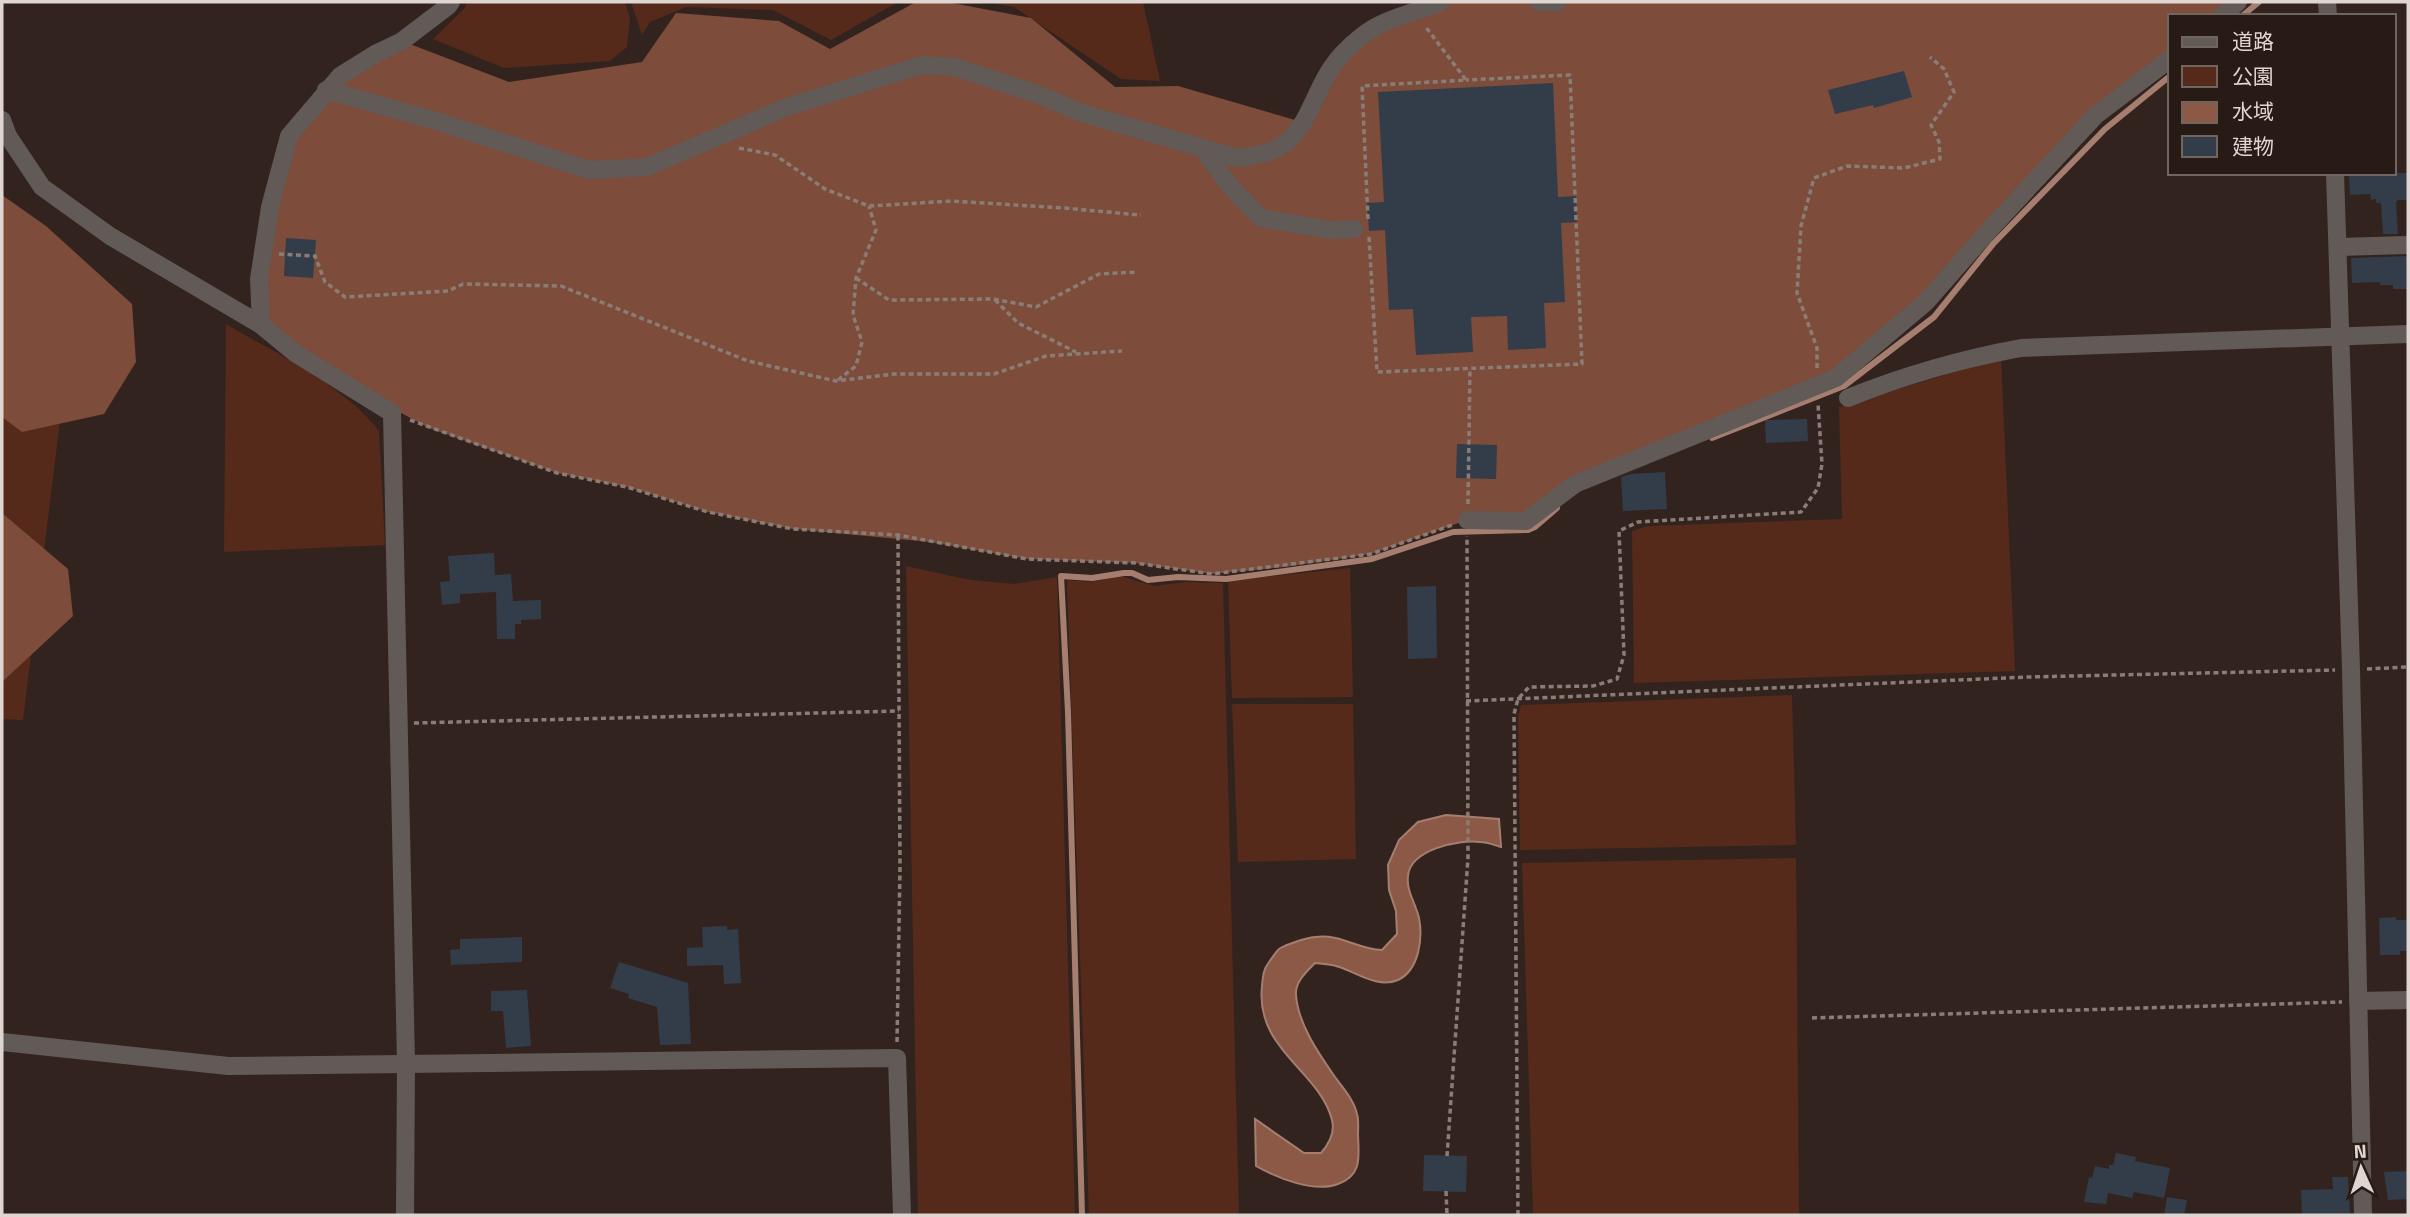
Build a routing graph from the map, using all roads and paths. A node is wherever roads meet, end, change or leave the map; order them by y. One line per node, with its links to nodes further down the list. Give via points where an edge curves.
1 (452, 2): 11 (street)
2 (1441, 2): 6 (street)
3 (1539, 2): 4 (street)
4 (1558, 2)
5 (2238, 2): 7 (street)
6 (1415, 13): 10 (path); 14 (street, via 1379,25 1332,66 1288,142 1237,158)
7 (2224, 14)
8 (1930, 57): 32 (path, via 1944,69 1955,92 1931,125 1940,142 1940,159 1903,168 1847,166 1814,178 1801,226 1797,293 1816,348)
9 (2168, 61): 32 (street, via 2096,115 1926,302 1836,378)
10 (1466, 79): 18 (path, via 1362,86); 30 (path, via 1570,75 1582,364)
11 (326, 90): 14 (street, via 589,170 647,167 787,107 922,65 955,67 1082,113); 21 (street, via 289,136)
12 (2, 120): 25 (street, via 42,187 110,236)
13 (733, 147): 16 (path, via 775,155 825,189)
14 (1203, 149): 18 (street, via 1261,218 1330,230)
15 (2334, 175): 20 (street)
16 (869, 206): 17 (path, via 952,201); 23 (path, via 876,230)
17 (1141, 215)
18 (1364, 227): 30 (path, via 1377,372)
19 (2408, 245): 20 (street)
20 (2338, 247): 27 (street)
21 (263, 253): 25 (street); 31 (path, via 315,256 325,282 345,297 447,291 463,284 561,286 748,361)
22 (1138, 272): 24 (path, via 1099,274 1036,307)
23 (856, 278): 24 (path, via 889,300); 31 (path, via 853,316 862,342 856,366)
24 (993, 299): 29 (path, via 1018,323)
25 (261, 325): 35 (street, via 295,354)
26 (2408, 334): 27 (street)
27 (2342, 337): 33 (street, via 2021,348 1961,359); 39 (street)
28 (1122, 351): 29 (path)
29 (1079, 354): 31 (path, via 1046,356 994,374 894,374)
30 (1470, 369): 36 (path)
31 (836, 381)
32 (1817, 385): 36 (street, via 1575,484 1526,521)
33 (1848, 398)
34 (1819, 411): 40 (path, via 1822,464 1818,488 1801,512 1638,522 1619,531 1625,655 1617,679 1593,686 1529,687)
35 (392, 413): 37 (path, via 556,473 627,487 708,512 793,529); 43 (street)
36 (1467, 520): 37 (path, via 1371,554 1212,574 1135,563 1027,559); 41 (path)
37 (898, 535): 42 (path)
38 (2408, 667): 39 (path)
39 (2351, 669): 40 (path, via 2029,677); 45 (street)
40 (1518, 699): 41 (path); 55 (path, via 1514,714)
41 (1466, 701): 50 (path, via 1468,858)
42 (899, 710): 43 (path); 48 (path)
43 (398, 724): 49 (street)
44 (2408, 999): 45 (street)
45 (2358, 1001): 46 (path); 56 (street)
46 (1812, 1018)
47 (2, 1042): 49 (street, via 228,1066)
48 (897, 1058): 49 (street); 53 (street)
49 (406, 1063): 52 (street)
50 (1447, 1156)
51 (1446, 1191): 54 (path)
52 (405, 1215)
53 (902, 1215)
54 (1447, 1215)
55 (1518, 1215)
56 (2363, 1215)

